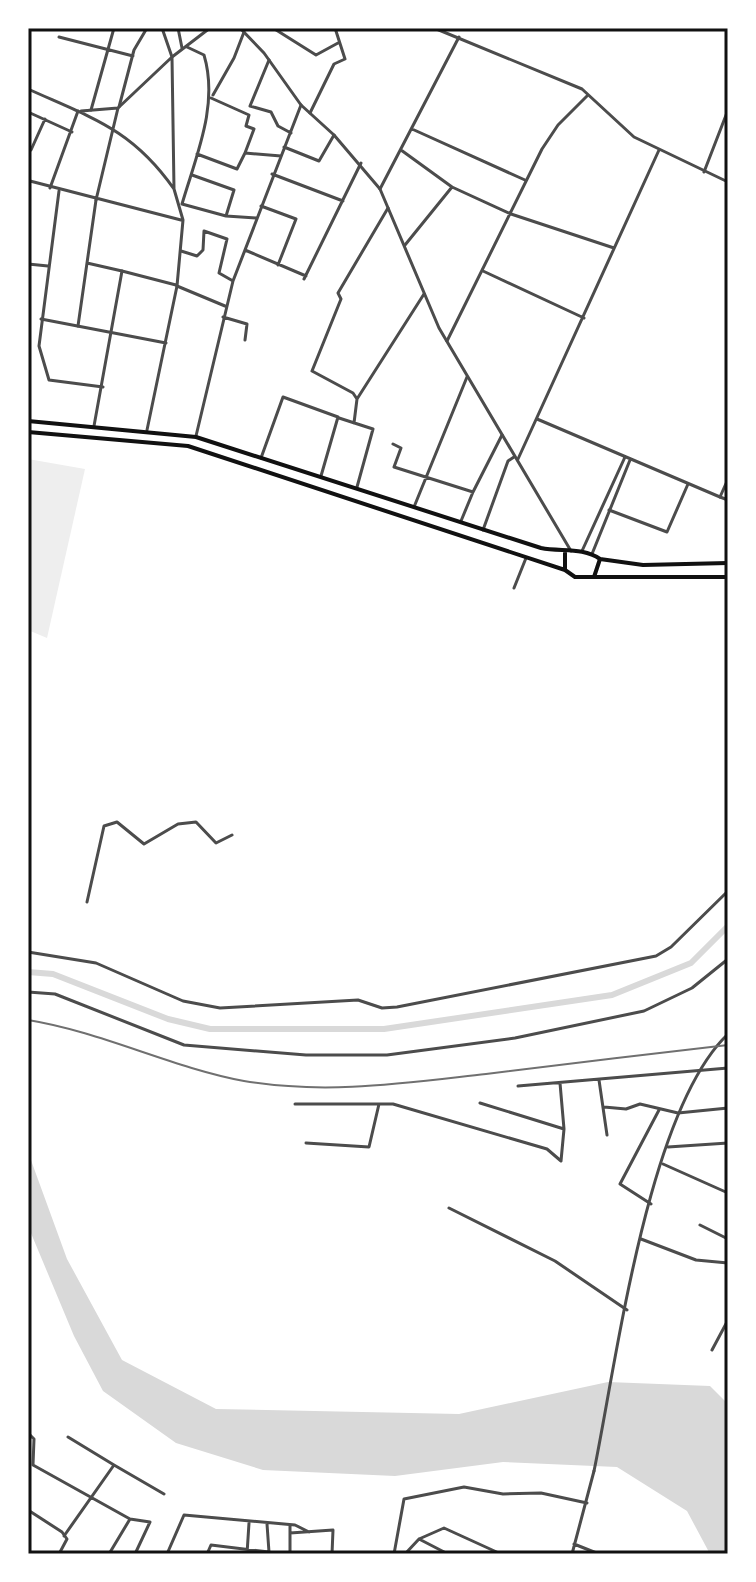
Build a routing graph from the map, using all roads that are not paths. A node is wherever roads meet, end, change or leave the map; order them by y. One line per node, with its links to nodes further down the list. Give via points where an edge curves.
1 (114, 28): 13 (street)
2 (147, 28): 15 (street)
3 (162, 28): 16 (street)
4 (178, 28): 14 (street)
5 (210, 28): 14 (street)
6 (273, 28): 12 (street, via 316,55)
7 (335, 28): 12 (street)
8 (434, 28): 11 (street)
9 (242, 30): 17 (street); 20 (street, via 234,58)
10 (59, 37): 13 (street)
11 (459, 37): 19 (street, via 582,89); 30 (street)
12 (339, 43): 27 (street, via 345,59 334,64)
13 (108, 48): 15 (street); 23 (street)
14 (185, 48): 16 (street); 20 (street, via 204,55)
15 (133, 56): 22 (street)
16 (172, 57): 22 (street); 52 (street)
17 (269, 60): 21 (street); 33 (street, via 250,106 271,112 278,126)
18 (28, 89): 25 (street)
19 (587, 96): 39 (street, via 634,137); 48 (street, via 558,125)
20 (211, 98): 40 (street, via 249,115 246,126 254,129); 41 (street)
21 (301, 105): 27 (street); 33 (street)
22 (118, 108): 23 (street); 29 (street)
23 (91, 110): 25 (street)
24 (728, 110): 31 (street)
25 (78, 111): 29 (street); 32 (street)
26 (28, 112): 28 (street)
27 (310, 113): 35 (street)
28 (45, 119): 32 (street); 37 (street)
29 (115, 127): 52 (street, via 154,160); 56 (street)
30 (412, 129): 38 (street); 48 (street)
31 (721, 130): 34 (street); 44 (street)
32 (72, 132): 51 (street)
33 (291, 133): 36 (street)
34 (728, 133)
35 (334, 135): 36 (street, via 319,161); 43 (street)
36 (284, 147): 42 (street)
37 (31, 150)
38 (401, 150): 50 (street); 53 (street)
39 (659, 150): 44 (street); 66 (street)
40 (245, 153): 41 (street, via 237,169); 42 (street)
41 (196, 154): 46 (street)
42 (281, 156): 45 (street)
43 (361, 163): 53 (street); 57 (street)
44 (704, 172): 49 (street)
45 (272, 174): 57 (street); 59 (street)
46 (191, 175): 58 (street); 62 (street, via 234,190)
47 (29, 180): 51 (street); 55 (street)
48 (525, 180): 61 (street)
49 (728, 182)
50 (452, 187): 61 (street); 65 (street)
51 (50, 188): 54 (street)
52 (174, 189): 58 (street)
53 (380, 189): 60 (street)
54 (59, 191): 56 (street); 72 (street)
55 (28, 194)
56 (96, 200): 64 (street); 69 (street)
57 (343, 201): 71 (street, via 305,277)
58 (180, 204): 62 (street); 64 (street)
59 (261, 206): 63 (street); 71 (street, via 296,219)
60 (389, 207): 65 (street); 89 (street, via 338,293 341,299 312,371)
61 (511, 214): 66 (street); 74 (street)
62 (226, 216): 63 (street)
63 (256, 218): 67 (street)
64 (183, 220): 68 (street)
65 (404, 245): 77 (street)
66 (614, 248): 80 (street)
67 (245, 250): 71 (street); 75 (street)
68 (181, 251): 75 (street, via 197,256 203,250 204,231 227,239 219,273); 76 (street)
69 (87, 263): 73 (street); 82 (street)
70 (28, 264): 72 (street)
71 (278, 265)
72 (48, 266): 81 (street)
73 (122, 271): 76 (street); 83 (street)
74 (483, 271): 80 (street); 85 (street)
75 (233, 281): 78 (street)
76 (177, 286): 78 (street); 86 (street)
77 (424, 294): 85 (street); 89 (street)
78 (225, 306): 79 (street)
79 (223, 317): 84 (street, via 247,324); 98 (street)
80 (584, 318): 91 (street)
81 (41, 319): 82 (street); 88 (street, via 39,346 49,380)
82 (78, 326): 83 (street)
83 (111, 332): 86 (street); 88 (street)
84 (245, 340)
85 (447, 341): 87 (street)
86 (166, 343): 95 (street)
87 (467, 377): 97 (street); 106 (street)
88 (103, 387): 94 (street)
89 (357, 399): 93 (street)
90 (338, 417): 93 (street); 103 (street, via 283,397); 105 (street)
91 (537, 419): 101 (street); 102 (street)
92 (28, 421): 94 (main road)
93 (354, 423): 109 (street, via 373,429)
94 (94, 426): 95 (main road)
95 (147, 430): 98 (main road); 99 (main road)
96 (28, 432): 99 (main road)
97 (502, 435): 101 (street); 110 (street)
98 (196, 437): 103 (main road)
99 (146, 440): 121 (main road, via 188,446)
100 (393, 444): 106 (street, via 401,448 394,467)
101 (517, 457): 117 (street, via 508,461); 119 (street)
102 (625, 457): 104 (street); 114 (street)
103 (261, 458): 105 (main road)
104 (630, 460): 108 (street); 115 (street)
105 (321, 476): 109 (main road)
106 (425, 476): 110 (street); 113 (street)
107 (728, 479): 111 (street)
108 (688, 484): 111 (street); 115 (street, via 667,532)
109 (357, 487): 113 (main road)
110 (473, 492): 116 (street)
111 (720, 497): 112 (street)
112 (728, 500)
113 (414, 507): 116 (main road)
114 (603, 507): 115 (street); 118 (street)
115 (609, 510): 120 (street)
116 (461, 522): 117 (main road)
117 (483, 530): 119 (main road)
118 (582, 551): 119 (main road); 120 (main road)
119 (568, 552): 124 (main road)
120 (592, 554): 122 (main road)
121 (527, 557): 124 (main road); 127 (street)
122 (600, 559): 123 (main road, via 643,565); 125 (main road)
123 (728, 563)
124 (565, 570): 125 (main road, via 575,577)
125 (594, 577): 126 (main road)
126 (728, 577)
127 (514, 588)
128 (232, 835): 130 (street, via 216,843 196,822 178,824 144,844 117,822 104,826)
129 (728, 891): 131 (street, via 656,956 397,1007 358,1000 220,1008 183,1001 96,963)
130 (87, 902)
131 (28, 952)
132 (728, 959): 133 (street, via 692,988 644,1011 515,1038 387,1055 184,1045 55,994)
133 (28, 992)
134 (728, 1034): 136 (street)
135 (728, 1068): 136 (street)
136 (699, 1071): 137 (street); 146 (street)
137 (599, 1080): 138 (street); 143 (street)
138 (560, 1083): 139 (street); 147 (street)
139 (518, 1086)
140 (480, 1103): 147 (street)
141 (295, 1104): 142 (street)
142 (379, 1104): 147 (street, via 547,1149 561,1161); 149 (street, via 369,1147)
143 (604, 1107): 145 (street, via 640,1104); 148 (street)
144 (728, 1108): 146 (street)
145 (659, 1110): 146 (street); 154 (street, via 620,1184)
146 (678, 1113): 151 (street)
147 (564, 1129)
148 (607, 1135)
149 (306, 1143)
150 (728, 1143): 151 (street)
151 (667, 1147): 152 (street)
152 (663, 1164): 153 (street); 154 (street)
153 (728, 1193)
154 (651, 1204): 157 (street)
155 (449, 1208): 160 (street, via 555,1261)
156 (700, 1225): 158 (street)
157 (641, 1239): 159 (street, via 696,1260); 160 (street)
158 (728, 1239)
159 (728, 1263)
160 (627, 1310): 168 (street)
161 (728, 1320): 162 (street)
162 (712, 1350)
163 (28, 1433): 167 (street, via 34,1439 33,1465)
164 (68, 1437): 165 (street)
165 (114, 1465): 166 (street); 167 (street)
166 (164, 1494)
167 (90, 1499): 170 (street); 176 (street)
168 (587, 1503): 178 (street); 187 (street, via 464,1487 404,1499)
169 (28, 1510): 176 (street)
170 (130, 1519): 181 (street); 182 (street, via 150,1522)
171 (249, 1523): 172 (street); 179 (street); 183 (street, via 184,1515)
172 (267, 1524): 173 (street); 179 (street, via 269,1552)
173 (290, 1525): 174 (street); 175 (street)
174 (309, 1532): 175 (street); 186 (street, via 333,1530)
175 (290, 1533): 185 (street)
176 (64, 1536): 180 (street)
177 (419, 1539): 188 (street); 189 (street); 190 (street, via 444,1528)
178 (574, 1544): 191 (street); 192 (street)
179 (247, 1552): 184 (street, via 211,1545)
180 (59, 1554)
181 (109, 1554)
182 (135, 1554)
183 (167, 1554)
184 (207, 1554)
185 (290, 1554)
186 (332, 1554)
187 (394, 1554)
188 (405, 1554)
189 (448, 1554)
190 (501, 1554)
191 (572, 1554)
192 (599, 1554)

